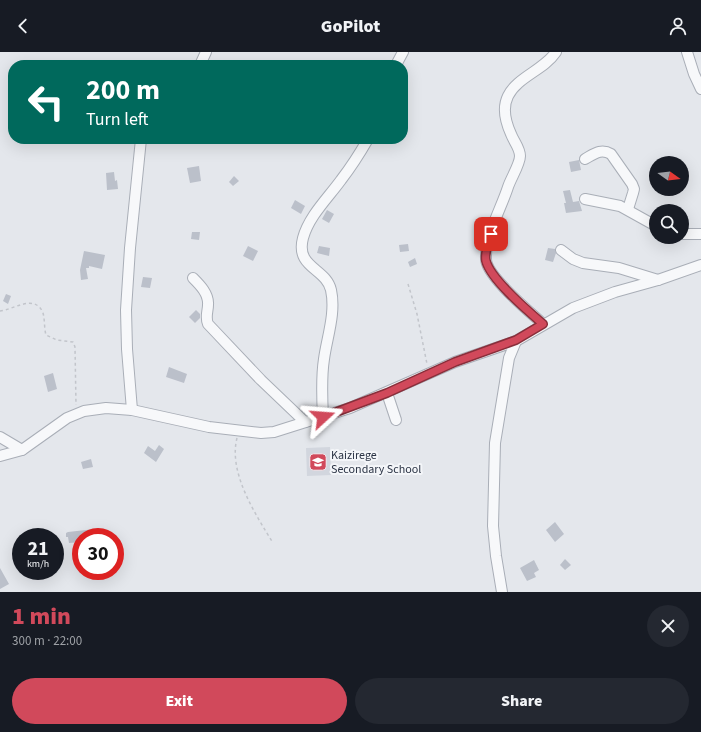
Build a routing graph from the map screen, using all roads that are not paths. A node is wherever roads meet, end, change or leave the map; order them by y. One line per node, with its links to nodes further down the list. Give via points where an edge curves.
1 (556, 52): 16 (street, via 551,60 513,88 507,97 506,118 518,147 520,160 511,177 488,242 486,260 494,277)
2 (687, 52): 3 (street)
3 (701, 90)
4 (140, 144): 19 (street, via 126,310)
5 (365, 144): 20 (street, via 306,227 302,240 303,258 327,282 333,299 324,361)
6 (585, 159): 8 (street, via 602,151 611,154 634,189)
7 (585, 199): 8 (street)
8 (628, 209): 9 (street)
9 (649, 222)
10 (689, 234): 11 (street)
11 (701, 234)
12 (561, 250): 15 (street, via 583,263 619,268)
13 (701, 265): 15 (street)
14 (193, 278): 22 (street, via 207,297 207,321 212,329)
15 (658, 280): 16 (street, via 614,292 573,308)
16 (543, 324): 17 (street)
17 (516, 340): 18 (street, via 455,362); 26 (street, via 507,364 495,443 493,526)
18 (387, 393): 20 (street); 21 (street)
19 (132, 410): 22 (street, via 209,427 261,433 274,432); 24 (street, via 106,408 84,411 67,418)
20 (323, 417): 22 (street)
21 (396, 420)
22 (305, 422)
23 (0, 436): 24 (street)
24 (22, 450): 25 (street)
25 (0, 456)
26 (502, 592)

